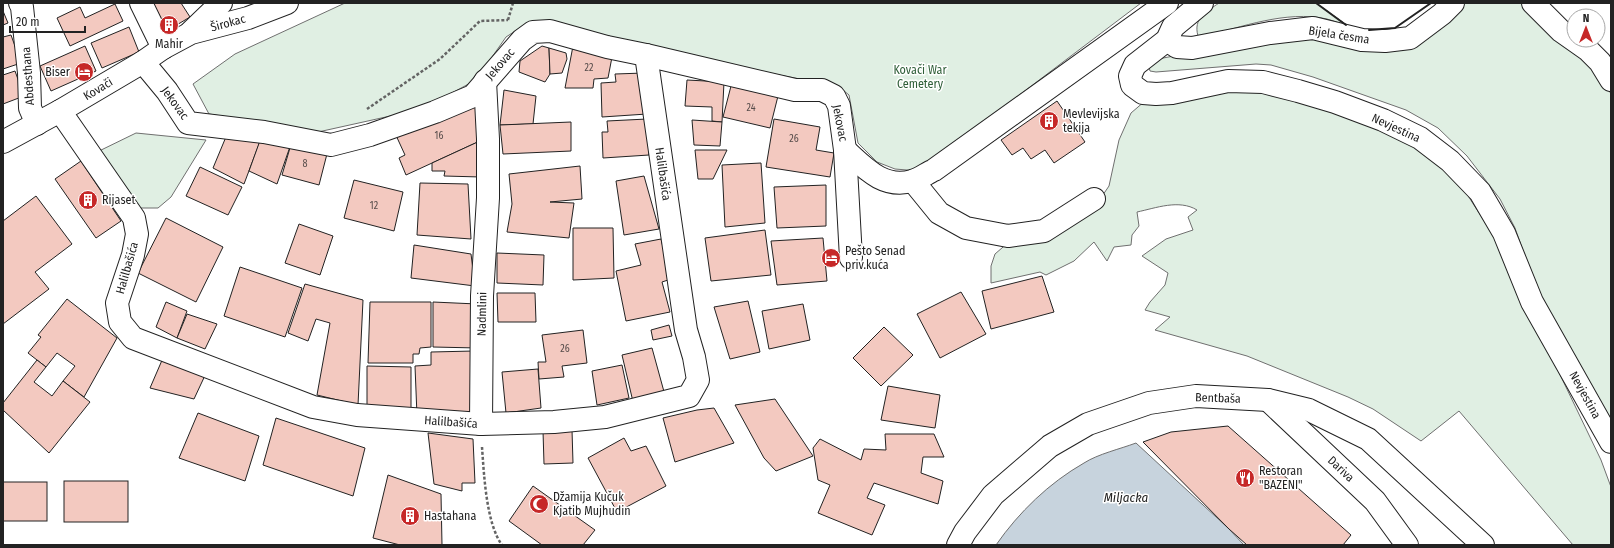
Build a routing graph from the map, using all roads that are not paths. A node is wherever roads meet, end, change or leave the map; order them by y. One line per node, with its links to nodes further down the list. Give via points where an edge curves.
1 (20, 3): 17 (street, Abdesthana, via 29,73 30,108)
2 (141, 3): 11 (street)
3 (221, 3): 9 (street)
4 (287, 3): 9 (street, Širokac, via 248,18)
5 (1167, 3): 20 (street, Jekovac, via 934,170)
6 (1202, 3): 10 (street, Nevjestina, via 1173,27)
7 (1453, 3): 10 (street, Bijela česma, via 1410,38 1362,40 1313,28 1270,33 1192,48 1177,47)
8 (1533, 3): 14 (street, via 1561,31 1588,50 1600,62)
9 (190, 33): 11 (street, Kovači)
10 (1167, 40): 25 (street, Nevjestina, via 1135,65 1130,76 1132,85 1143,93 1172,93 1228,81 1264,82 1328,100 1383,120 1420,138 1450,161 1480,192 1492,212 1504,233 1532,302)
11 (163, 48): 13 (street, Kovači)
12 (646, 55): 15 (street, Jekovac, via 550,31 533,32 522,40); 19 (street, Jekovac, via 795,90 822,90 834,96 839,106); 24 (street, Halilbašića, via 686,330 698,380 689,396 605,417 554,422)
13 (143, 62): 15 (street, Jekovac, via 167,90 188,123 264,132 331,145 370,135 456,104 473,96); 16 (street, Kovači)
14 (1611, 80)
15 (486, 81): 24 (street, Nadmlini, via 488,198 482,296)
16 (60, 112): 17 (street, Kovači); 24 (street, Halilbašića, via 134,218 137,234 133,255 117,303 120,322 133,338 313,407 357,415)
17 (37, 124): 18 (street, Kovači)
18 (3, 142)
19 (845, 150): 20 (street, Jekovac, via 871,174 894,184); 22 (street, Jekovac)
20 (913, 181): 21 (street, via 939,213 966,228 1008,236 1044,231)
21 (1094, 199)
22 (851, 258)
23 (1268, 400): 26 (street, Bentbaša, via 1196,396 1149,403 1088,424 1050,446 993,495); 27 (street, Dariva, via 1375,501); 28 (street, Bentbaša, via 1309,410 1368,439)
24 (481, 424)
25 (1611, 442)
26 (958, 545)
27 (1407, 545)
28 (1483, 545)

